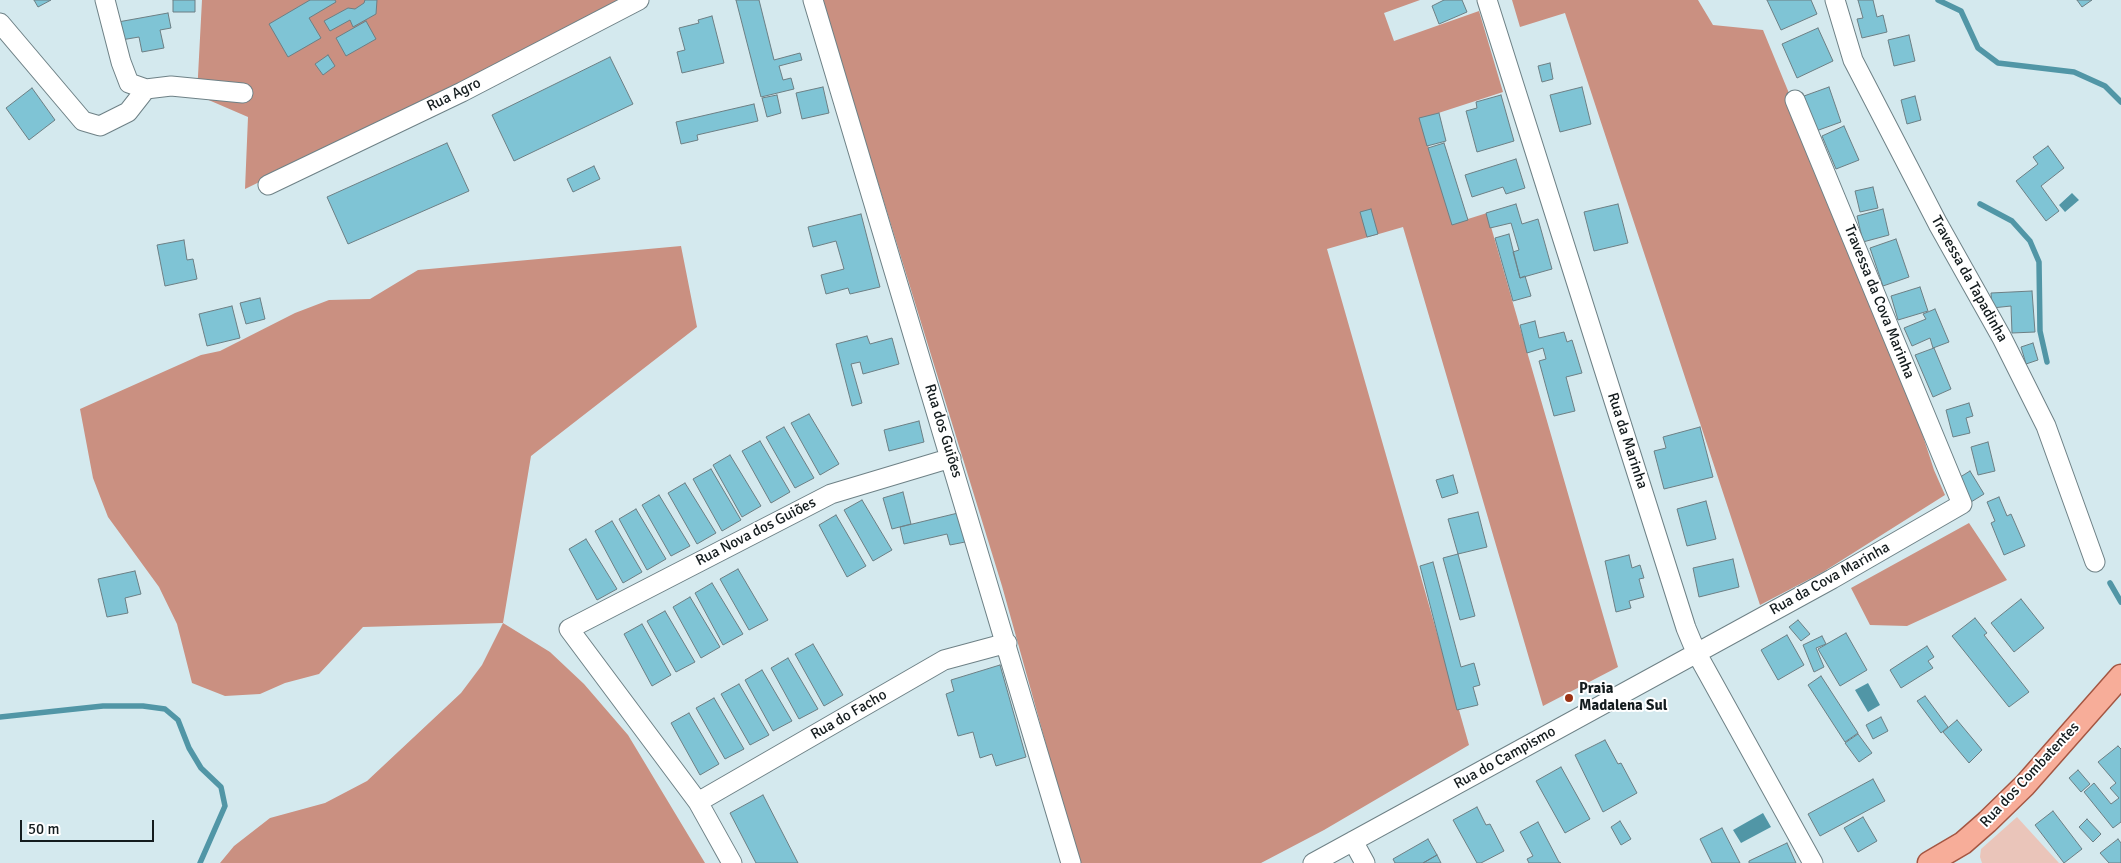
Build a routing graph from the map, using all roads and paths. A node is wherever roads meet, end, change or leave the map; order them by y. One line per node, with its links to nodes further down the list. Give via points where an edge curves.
1 (105, 0): 7 (street, via 129,83)
2 (638, 0): 10 (street, Rua Agro, via 462,92)
3 (814, 0): 11 (street, Rua dos Guiões)
4 (1487, 0): 15 (street, Rua da Marinha)
5 (1835, 0): 13 (street, Travessa da Tapadinha, via 1853,60 2046,426)
6 (0, 23): 7 (street, via 83,121 100,126 128,112)
7 (146, 89): 8 (street, via 171,86)
8 (243, 92)
9 (1795, 100): 12 (street, Travessa da Cova Marinha)
10 (268, 185)
11 (951, 458): 14 (street, Rua dos Guiões); 17 (street, Rua Nova dos Guiões, via 831,494 569,629)
12 (1962, 504): 15 (street, Rua da Cova Marinha)
13 (2095, 562)
14 (1007, 643): 17 (street, Rua do Facho, via 944,660); 20 (street, Rua dos Guiões)
15 (1696, 652): 18 (street, Rua do Campismo); 23 (street, Rua da Marinha)
16 (2121, 676): 24 (main road, Rua dos Combatentes, via 2025,785 1963,843)
17 (698, 802): 19 (street)
18 (1353, 841): 21 (street, Rua do Campismo); 22 (street)
19 (732, 863)
20 (1071, 863)
21 (1313, 863)
22 (1365, 863)
23 (1813, 863)
24 (1929, 863)

